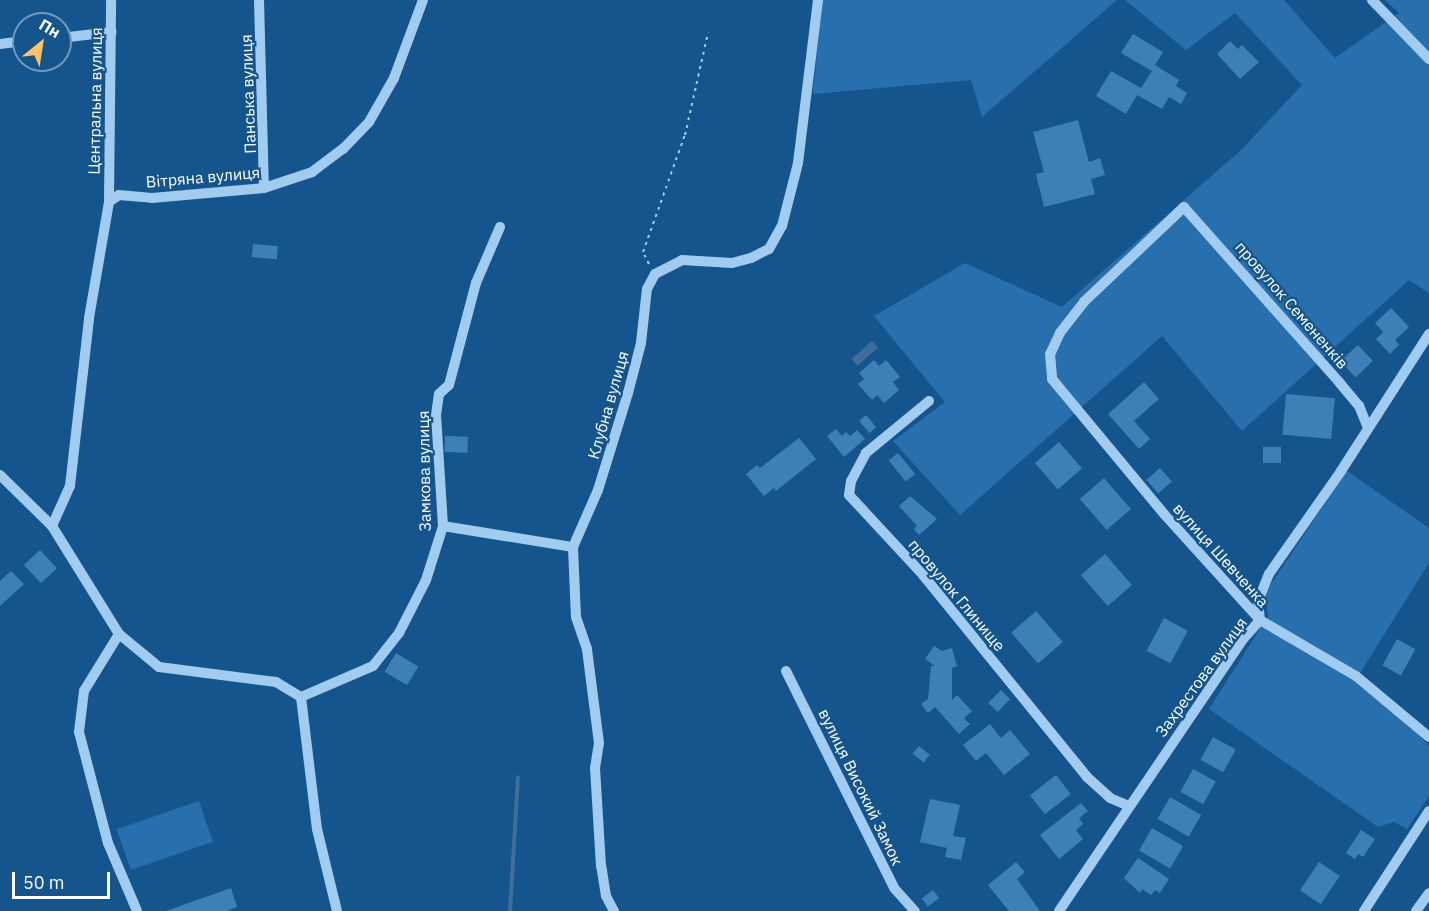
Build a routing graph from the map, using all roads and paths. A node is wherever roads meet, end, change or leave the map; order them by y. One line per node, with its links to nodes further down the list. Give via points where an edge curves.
1 (111, 0): 6 (street, Центральна вулиця)
2 (259, 0): 10 (street, Панська вулиця)
3 (423, 0): 10 (street, Вітряна вулиця, via 394,78 369,122 343,149 312,172)
4 (818, 0): 14 (street, via 798,163 782,225 769,249 732,263 682,260)
5 (1372, 0): 9 (street)
6 (112, 32): 8 (street); 11 (street, Центральна вулиця)
7 (708, 33): 14 (path, via 686,135 643,252)
8 (72, 37)
9 (1429, 59)
10 (264, 188): 11 (street, Вітряна вулиця, via 152,198 119,195)
11 (109, 202): 19 (street, via 89,318 70,486)
12 (1185, 207): 17 (street, провулок Семененків, via 1340,383 1359,406); 22 (street, вулиця Шевченка, via 1084,302 1060,333 1050,354 1052,378 1171,522)
13 (500, 227): 20 (street, Замкова вулиця, via 476,283 449,385 439,394 436,415)
14 (655, 274): 21 (street, Клубна вулиця, via 647,289 641,343 625,404 598,490)
15 (1429, 334): 17 (street, Захрестова вулиця)
16 (929, 401): 27 (street, провулок Глинище, via 866,453 851,481 849,495 923,575 1088,777 1110,798)
17 (1368, 428): 22 (street, Захрестова вулиця, via 1269,574 1258,601)
18 (0, 475): 19 (street)
19 (52, 526): 23 (street)
20 (443, 526): 21 (street); 25 (street, Замкова вулиця, via 414,607 373,666)
21 (573, 547): 32 (street, Клубна вулиця, via 576,616 587,649 599,743 595,768 601,866)
22 (1260, 620): 26 (street, вулиця Шевченка, via 1356,676); 27 (street, Захрестова вулиця)
23 (119, 634): 25 (street, via 159,667 276,682); 30 (street, via 84,691 79,732 108,843)
24 (786, 671): 33 (street, вулиця Високий Замок, via 894,888)
25 (301, 697): 31 (street, via 317,829)
26 (1429, 736)
27 (1129, 806): 34 (street, Захрестова вулиця)
28 (1429, 810): 35 (street)
29 (1429, 893): 36 (street)
30 (137, 911)
31 (337, 911)
32 (614, 911)
33 (915, 911)
34 (1059, 911)
35 (1364, 911)
36 (1416, 911)

